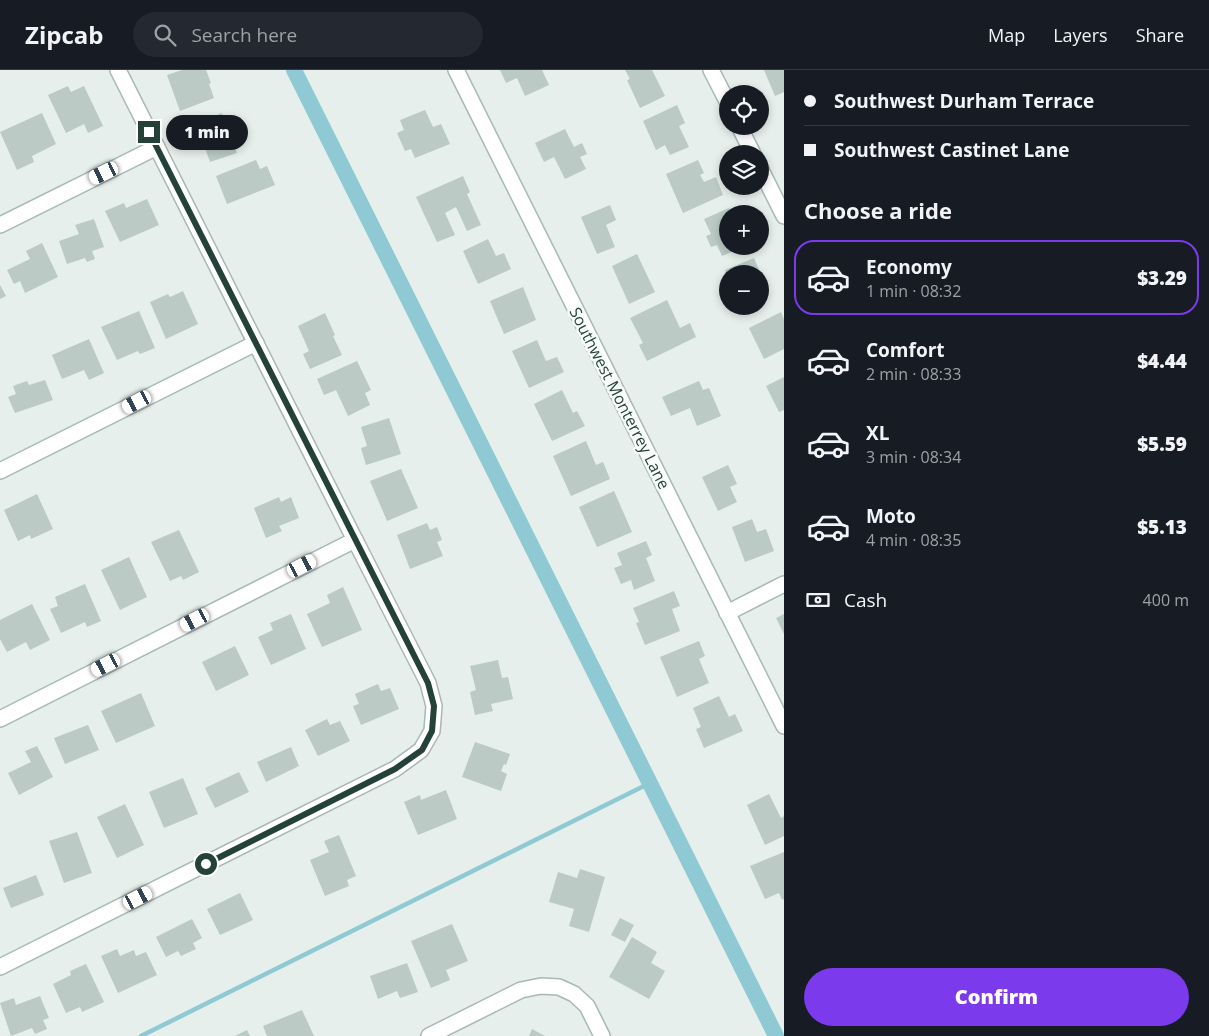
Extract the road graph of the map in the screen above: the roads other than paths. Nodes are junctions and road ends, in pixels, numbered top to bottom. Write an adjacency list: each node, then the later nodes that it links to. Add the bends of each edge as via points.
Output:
1 (118, 70): 5 (street)
2 (456, 70): 13 (street, Southwest Monterrey Lane)
3 (711, 70): 4 (street)
4 (719, 86)
5 (157, 147): 8 (street); 9 (street)
6 (769, 186): 7 (street)
7 (784, 216)
8 (0, 225)
9 (256, 343): 10 (street); 11 (street)
10 (0, 470)
11 (355, 540): 14 (street); 16 (street, via 428,683 434,706 432,731 422,750 395,769)
12 (784, 584): 13 (street)
13 (727, 613): 15 (street, Southwest Monterrey Lane)
14 (0, 719)
15 (784, 726)
16 (0, 966)
17 (429, 1036): 18 (street, via 521,990 541,986 559,987 574,994 587,1006)
18 (602, 1036)

